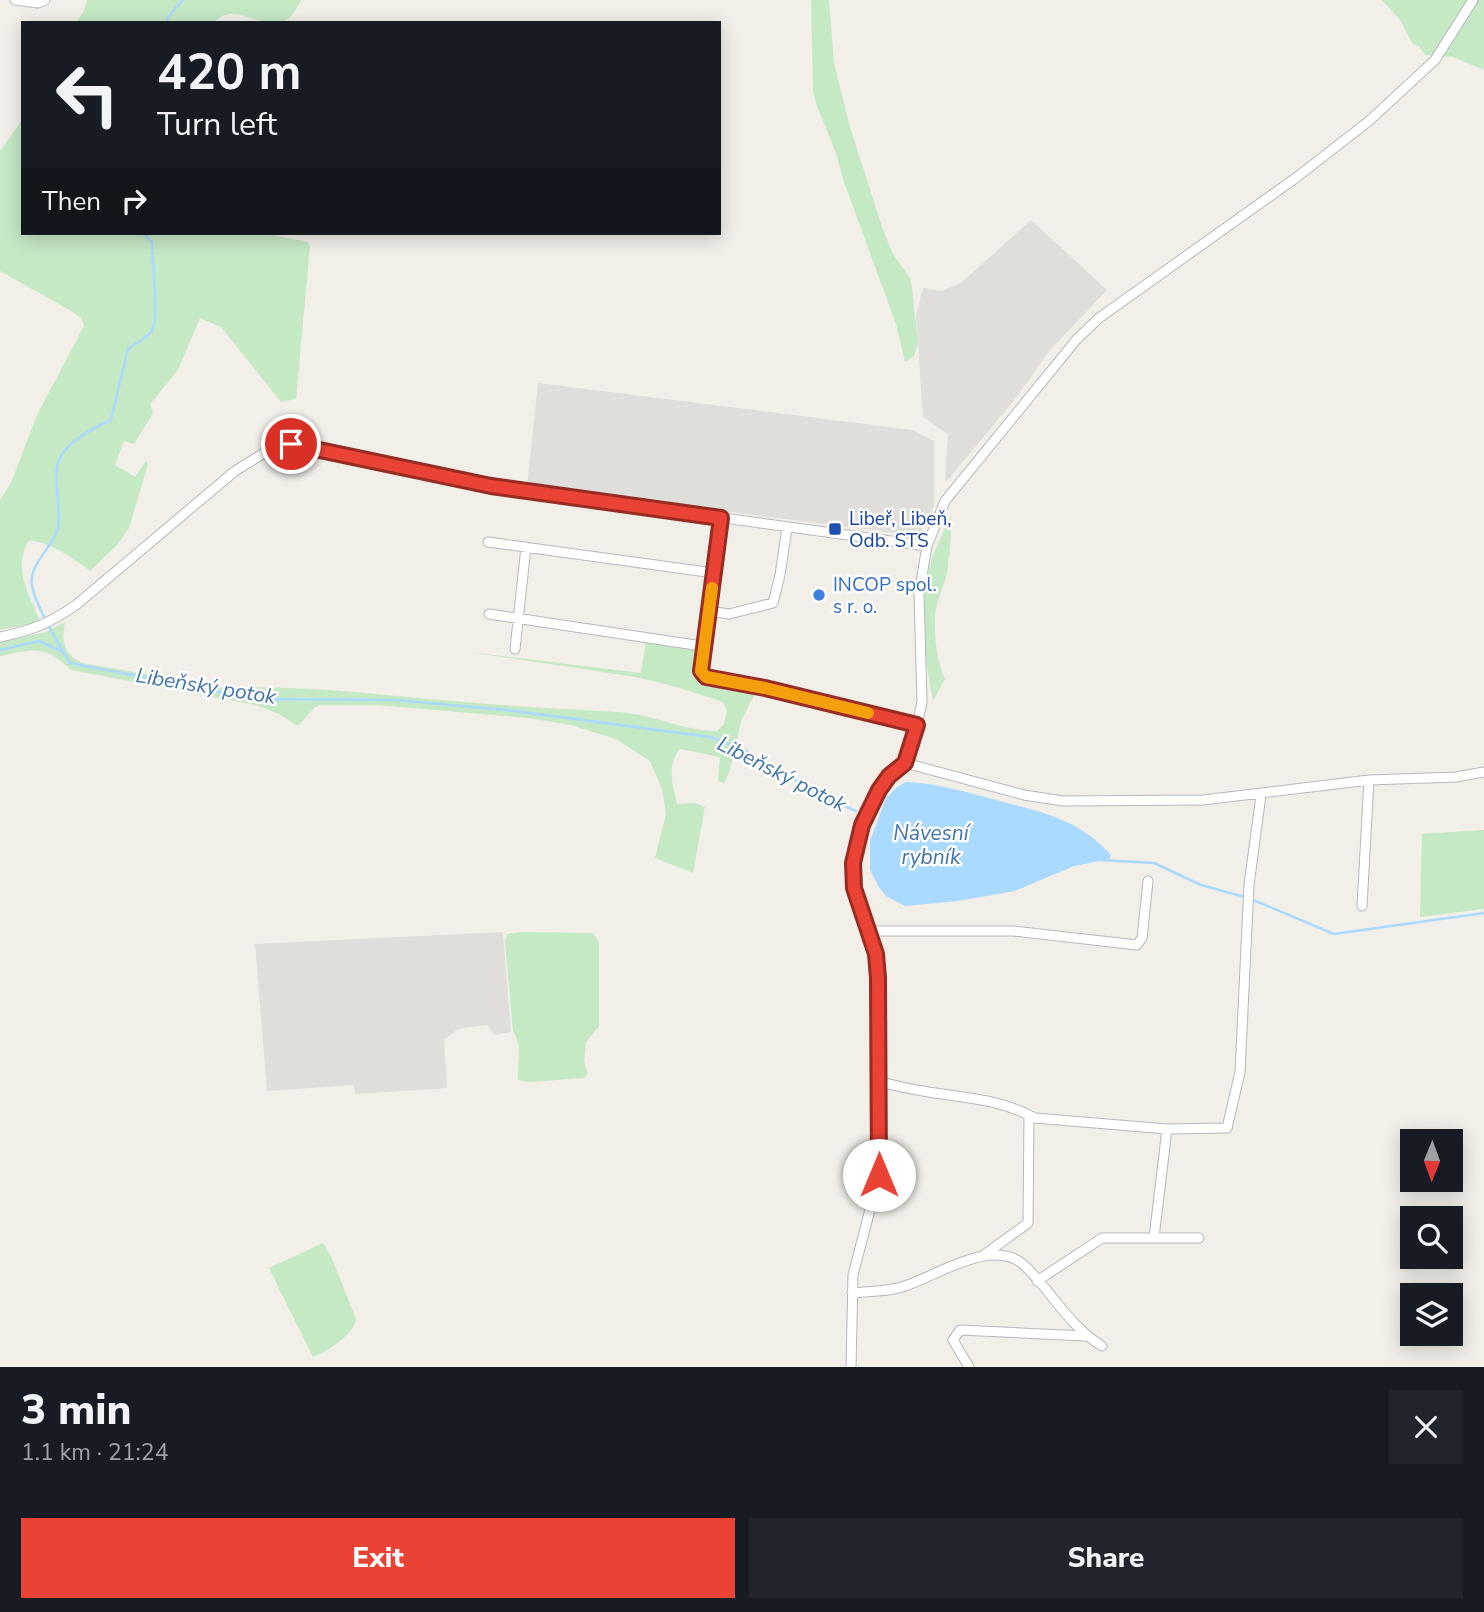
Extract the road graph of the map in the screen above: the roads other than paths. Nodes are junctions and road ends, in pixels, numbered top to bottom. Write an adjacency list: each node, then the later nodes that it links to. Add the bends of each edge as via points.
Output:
1 (15, 0): 2 (street)
2 (45, 0)
3 (1474, 0): 7 (street, via 1435,60 1370,121 1099,318 1077,339 945,501)
4 (721, 518): 5 (street); 9 (street); 13 (street, via 491,486 291,444 254,457 76,605 47,624)
5 (787, 528): 7 (street); 10 (street, via 773,603 729,614)
6 (488, 542): 8 (street)
7 (927, 546): 16 (street, via 919,594 922,702)
8 (526, 547): 9 (street); 12 (street)
9 (714, 573): 10 (street)
10 (708, 611): 14 (street)
11 (489, 614): 12 (street)
12 (519, 618): 14 (street); 15 (street)
13 (0, 637)
14 (702, 646): 16 (street, via 701,671 706,677)
15 (515, 649)
16 (917, 725): 17 (street)
17 (905, 763): 20 (street, via 1063,801); 23 (street, via 879,790 862,825 853,863 854,888)
18 (1484, 772): 19 (street)
19 (1369, 780): 20 (street); 22 (street)
20 (1261, 795): 26 (street, via 1250,872 1240,1072 1227,1128)
21 (1149, 881): 23 (street, via 1142,938 1137,944 1013,931)
22 (1362, 906)
23 (869, 931): 24 (street, via 878,978)
24 (879, 1082): 25 (street, via 989,1099); 31 (street, via 879,1175 856,1259)
25 (1029, 1115): 26 (street); 29 (street, via 1028,1223)
26 (1167, 1129): 27 (street)
27 (1154, 1238): 28 (street); 30 (street, via 1102,1238)
28 (1199, 1238)
29 (983, 1256): 30 (street, via 1009,1256); 31 (street, via 903,1287)
30 (1037, 1281): 32 (street)
31 (852, 1293): 34 (street)
32 (1085, 1336): 33 (street); 35 (street, via 960,1330 953,1340)
33 (1102, 1346)
34 (851, 1367)
35 (969, 1367)

